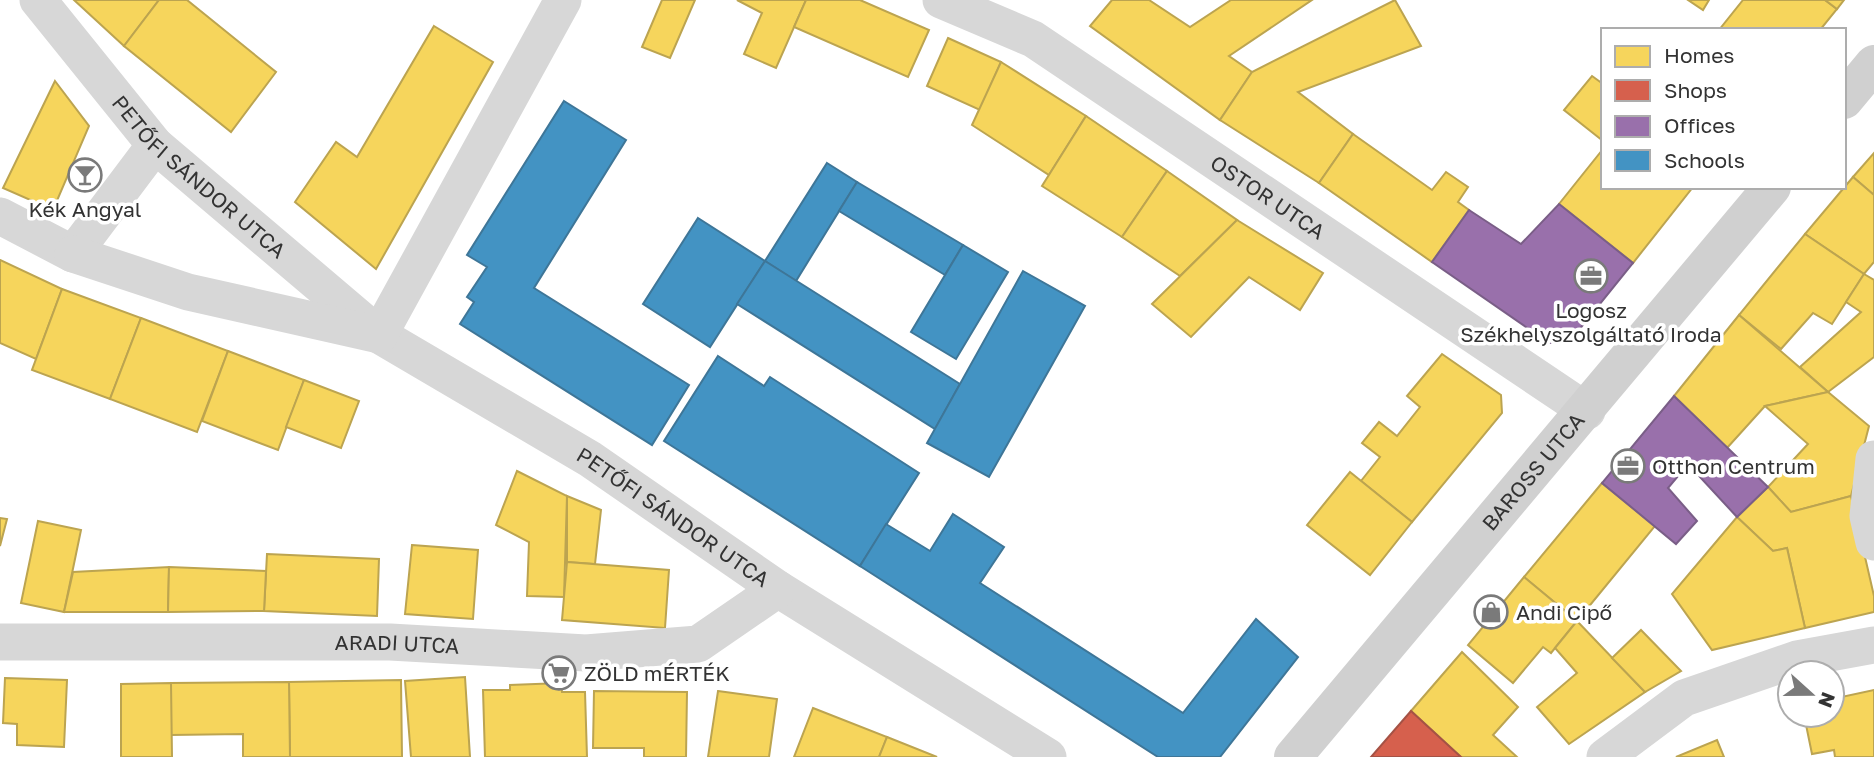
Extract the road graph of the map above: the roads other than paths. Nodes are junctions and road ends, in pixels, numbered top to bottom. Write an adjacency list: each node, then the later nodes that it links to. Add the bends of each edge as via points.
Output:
1 (38, 0): 6 (street, PETŐFI SÁNDOR UTCA)
2 (563, 0): 10 (street)
3 (942, 0): 11 (street, OSTOR UTCA, via 1033,39)
4 (1874, 64): 5 (street)
5 (1846, 98)
6 (155, 145): 9 (street); 10 (street, PETŐFI SÁNDOR UTCA)
7 (1770, 189): 11 (street, BAROSS UTCA)
8 (0, 216): 9 (street, PETŐFI SÁNDOR UTCA)
9 (73, 254): 10 (street, PETŐFI SÁNDOR UTCA, via 188,292)
10 (379, 335): 14 (street, PETŐFI SÁNDOR UTCA, via 590,459)
11 (1587, 411): 20 (street, BAROSS UTCA)
12 (1874, 459): 13 (street, via 1868,516)
13 (1874, 542)
14 (778, 589): 15 (street, ARADI UTCA, via 698,645 586,653 390,642); 17 (street, PETŐFI SÁNDOR UTCA)
15 (0, 642)
16 (1874, 645): 21 (street, via 1797,659 1684,698)
17 (964, 704): 18 (street, PETŐFI SÁNDOR UTCA); 19 (street, PETŐFI SÁNDOR UTCA)
18 (995, 757)
19 (1048, 757)
20 (1293, 757)
21 (1605, 757)

